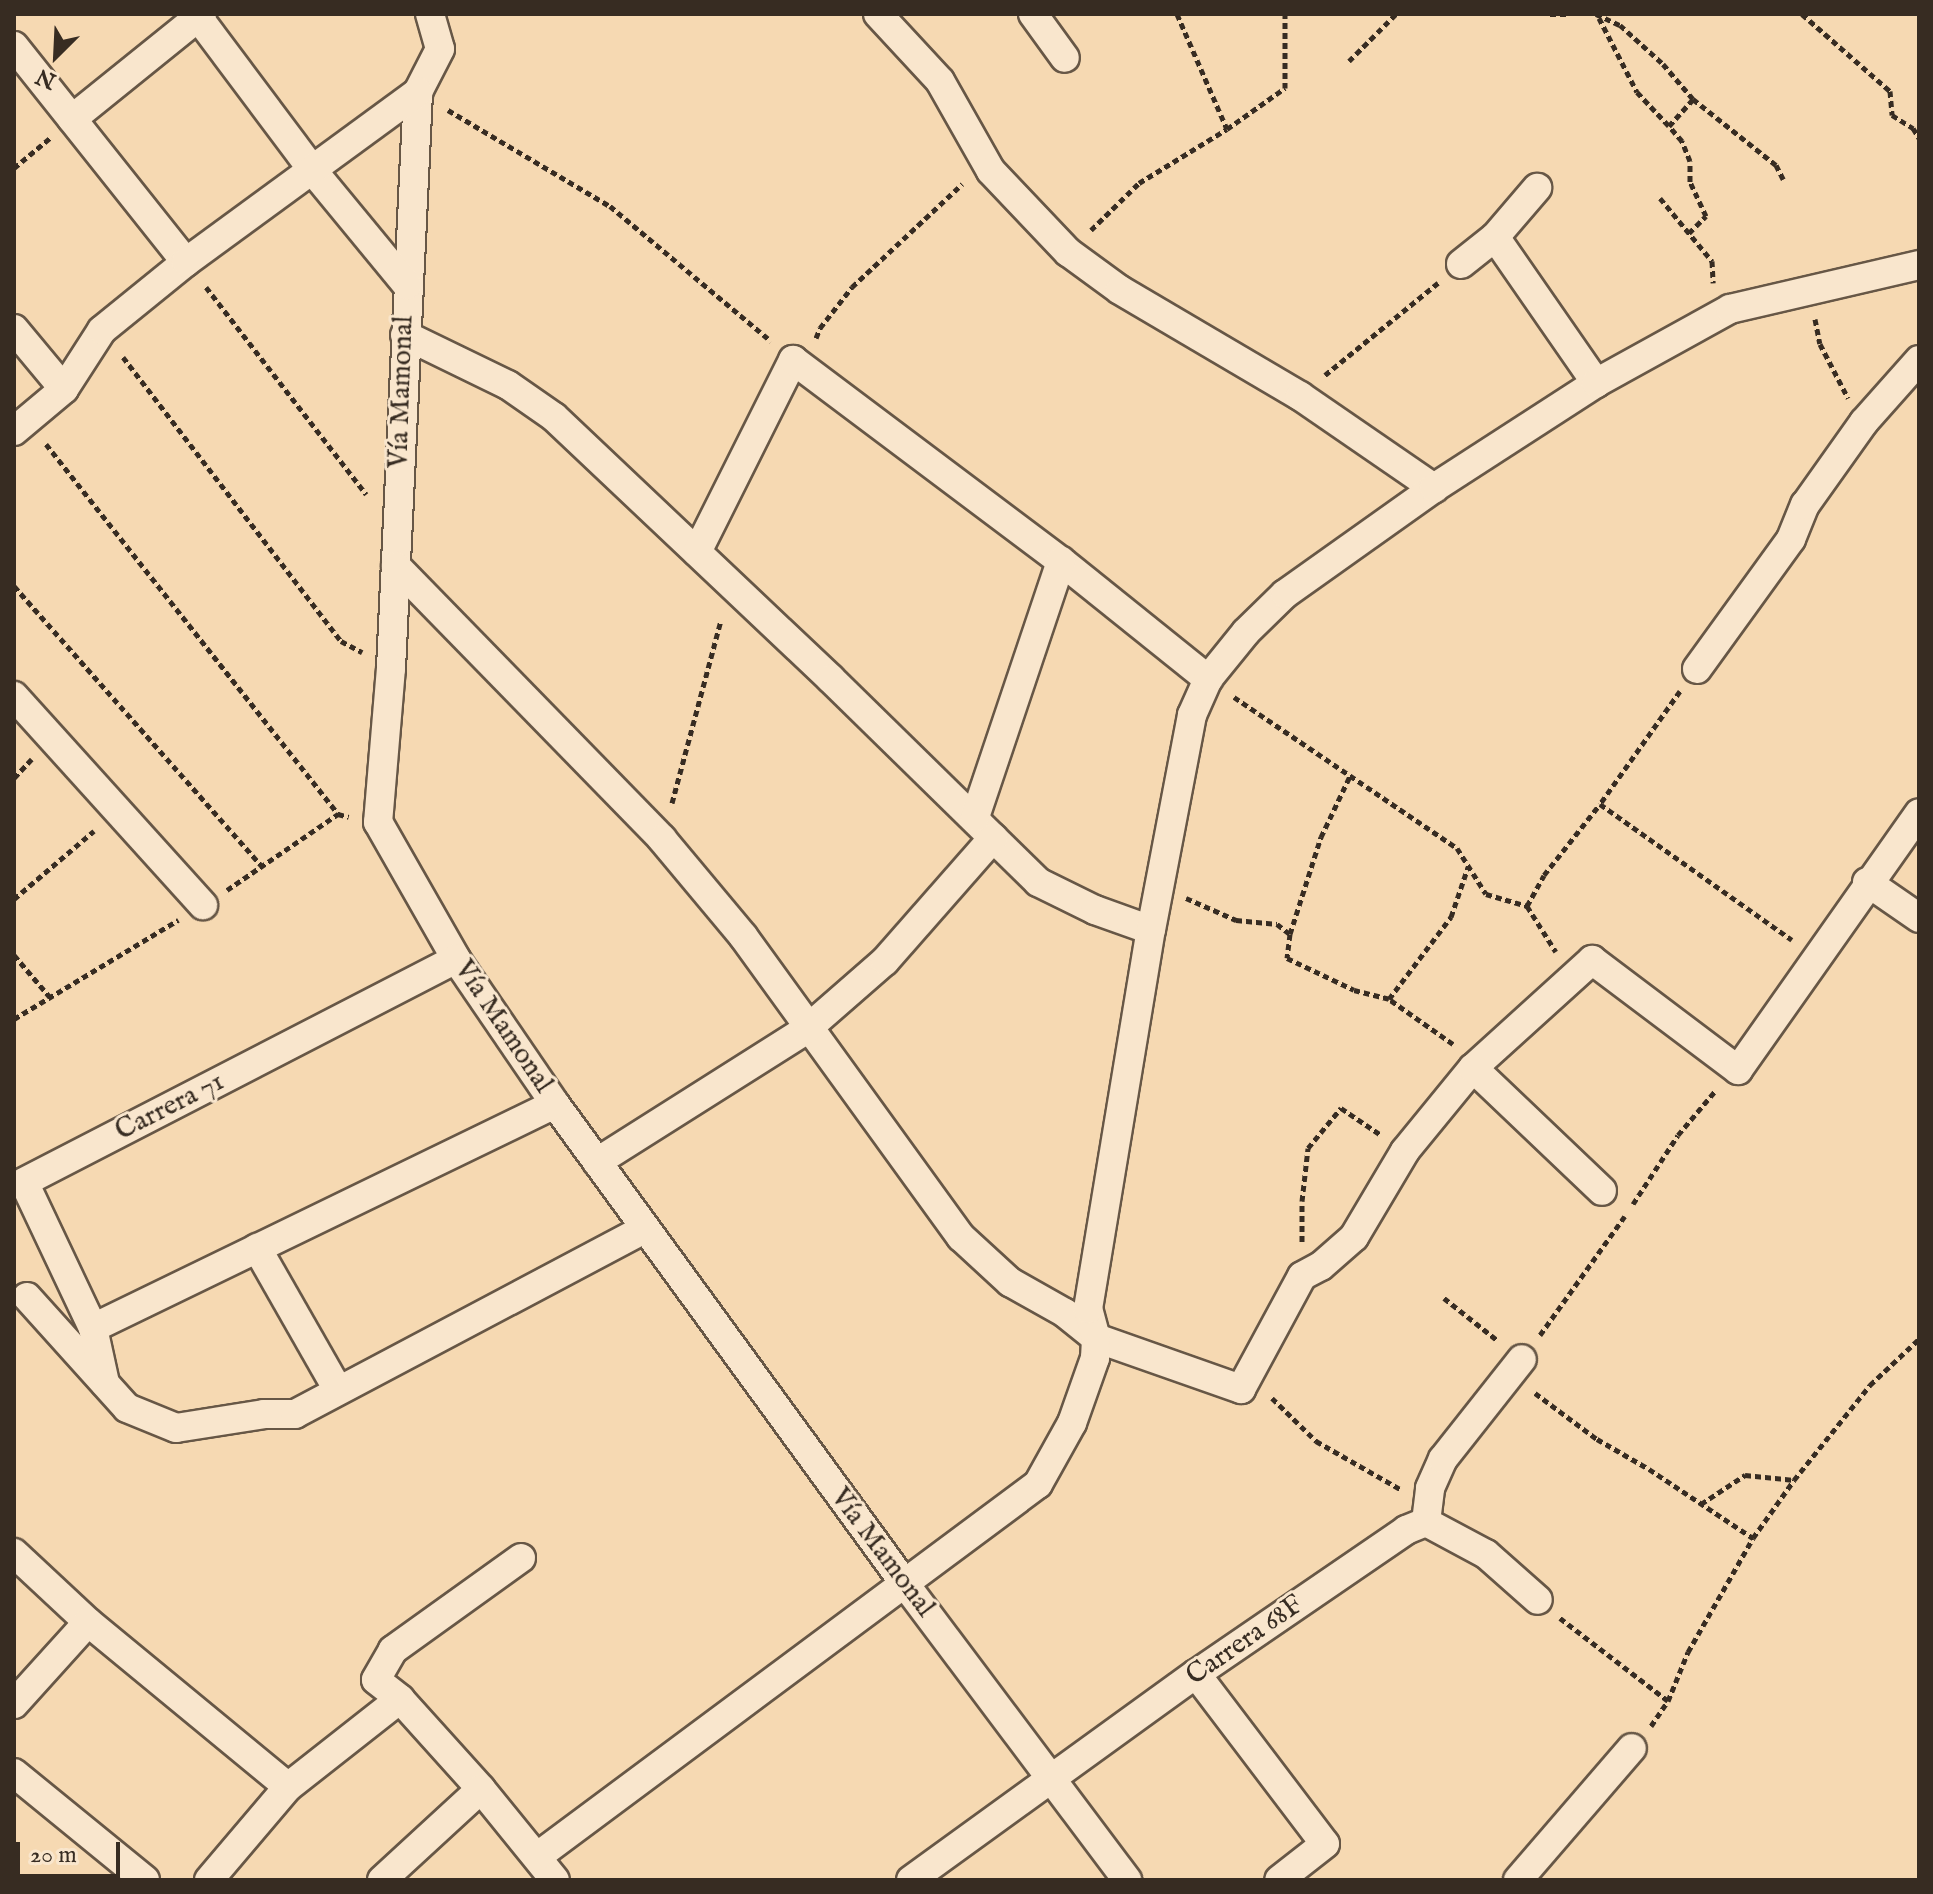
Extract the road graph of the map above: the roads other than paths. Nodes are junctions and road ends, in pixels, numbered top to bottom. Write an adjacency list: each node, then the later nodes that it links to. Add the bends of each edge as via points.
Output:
1 (430, 14): 7 (street, Vía Mamonal, via 440,49)
2 (878, 14): 22 (street, via 940,81 986,162 1068,252 1120,290 1300,396)
3 (1033, 14): 6 (street)
4 (200, 15): 8 (street); 9 (street)
5 (14, 46): 8 (street)
6 (1065, 58)
7 (418, 92): 9 (street); 15 (street, Vía Mamonal)
8 (72, 119): 12 (street)
9 (313, 171): 12 (street); 15 (street)
10 (1537, 188): 11 (street)
11 (1495, 237): 13 (street); 19 (street)
12 (186, 262): 20 (street, via 102,330)
13 (1461, 264)
14 (1919, 265): 19 (street, via 1730,309)
15 (407, 285): 17 (street, Vía Mamonal)
16 (14, 329): 20 (street)
17 (405, 335): 23 (street, via 508,385 554,417); 25 (street, Vía Mamonal)
18 (1919, 360): 26 (street, via 1864,422 1805,505 1791,539)
19 (1596, 383): 22 (street)
20 (64, 389): 21 (street)
21 (20, 426)
22 (1434, 488): 27 (street, via 1285,594)
23 (697, 552): 24 (street, via 799,364); 30 (street)
24 (1061, 561): 27 (street); 30 (street)
25 (396, 566): 35 (street, Vía Mamonal, via 378,822); 36 (street, via 662,839 743,936)
26 (1697, 669)
27 (1208, 679): 34 (street, via 1192,715)
28 (14, 696): 32 (street)
29 (1919, 813): 31 (street)
30 (984, 828): 34 (street, via 1038,882); 36 (street, via 885,961)
31 (1867, 882): 33 (street); 37 (street, via 1738,1070 1592,960)
32 (203, 905)
33 (1919, 918)
34 (1151, 930): 46 (street, via 1088,1309)
35 (456, 959): 38 (street, Vía Mamonal); 43 (street, Carrera 71, via 24,1182)
36 (807, 1029): 39 (street); 46 (street, via 961,1237 1010,1282 1065,1313)
37 (1476, 1065): 40 (street); 46 (street, via 1405,1151 1354,1237 1302,1276 1241,1389)
38 (555, 1104): 39 (street, Vía Mamonal); 42 (street)
39 (597, 1162): 41 (street, Vía Mamonal)
40 (1602, 1191)
41 (644, 1229): 49 (street); 53 (street, Vía Mamonal)
42 (257, 1248): 45 (street); 49 (street)
43 (64, 1266): 44 (street); 45 (street)
44 (20, 1303): 48 (street)
45 (93, 1328): 48 (street)
46 (1096, 1338): 53 (street, via 1095,1358 1072,1423 1038,1484)
47 (1517, 1368): 50 (street, via 1443,1459 1430,1488)
48 (106, 1384): 49 (street, via 127,1408 176,1428 295,1414)
49 (338, 1390)
50 (1427, 1513): 54 (street, via 1486,1554); 56 (street, Carrera 68F)
51 (14, 1553): 55 (street)
52 (521, 1558): 57 (street, via 393,1650 376,1680)
53 (905, 1584): 61 (street, Vía Mamonal); 64 (street)
54 (1538, 1600)
55 (88, 1622): 58 (street); 62 (street)
56 (1196, 1674): 61 (street, Carrera 68F); 71 (street, via 1325,1844)
57 (400, 1699): 62 (street); 63 (street)
58 (14, 1704)
59 (1632, 1748): 72 (street)
60 (14, 1773): 65 (street)
61 (1053, 1778): 69 (street, Carrera 68F); 70 (street, Vía Mamonal)
62 (288, 1787): 66 (street)
63 (481, 1789): 64 (street); 67 (street)
64 (538, 1856): 68 (street)
65 (145, 1880)
66 (209, 1880)
67 (382, 1880)
68 (555, 1880)
69 (911, 1880)
70 (1127, 1880)
71 (1279, 1880)
72 (1518, 1880)

